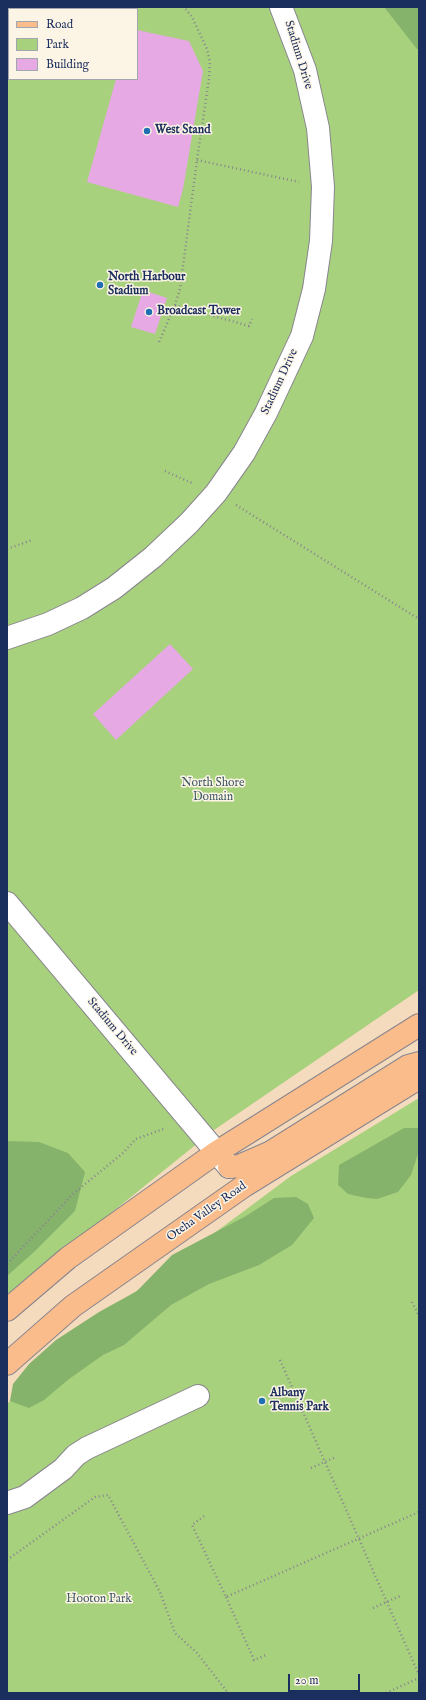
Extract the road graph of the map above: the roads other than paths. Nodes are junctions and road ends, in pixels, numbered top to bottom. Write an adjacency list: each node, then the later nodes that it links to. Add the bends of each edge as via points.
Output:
1 (282, 7): 2 (lane, Stadium Drive, via 305,70 318,128 323,187 321,241 315,282 302,336 244,453 216,493 189,523 154,557 114,588 82,608 48,624)
2 (7, 638)
3 (7, 903): 7 (lane, Stadium Drive)
4 (419, 1025): 7 (main road)
5 (419, 1063): 7 (main road, via 408,1066 271,1152 239,1166)
6 (419, 1078): 8 (main road, Oteha Valley Road)
7 (223, 1159): 8 (lane, Stadium Drive); 9 (main road, via 68,1258)
8 (244, 1186): 10 (main road, Oteha Valley Road, via 73,1306)
9 (7, 1310)
10 (7, 1364)
11 (198, 1396): 12 (lane, via 87,1448 25,1497)
12 (7, 1503)

